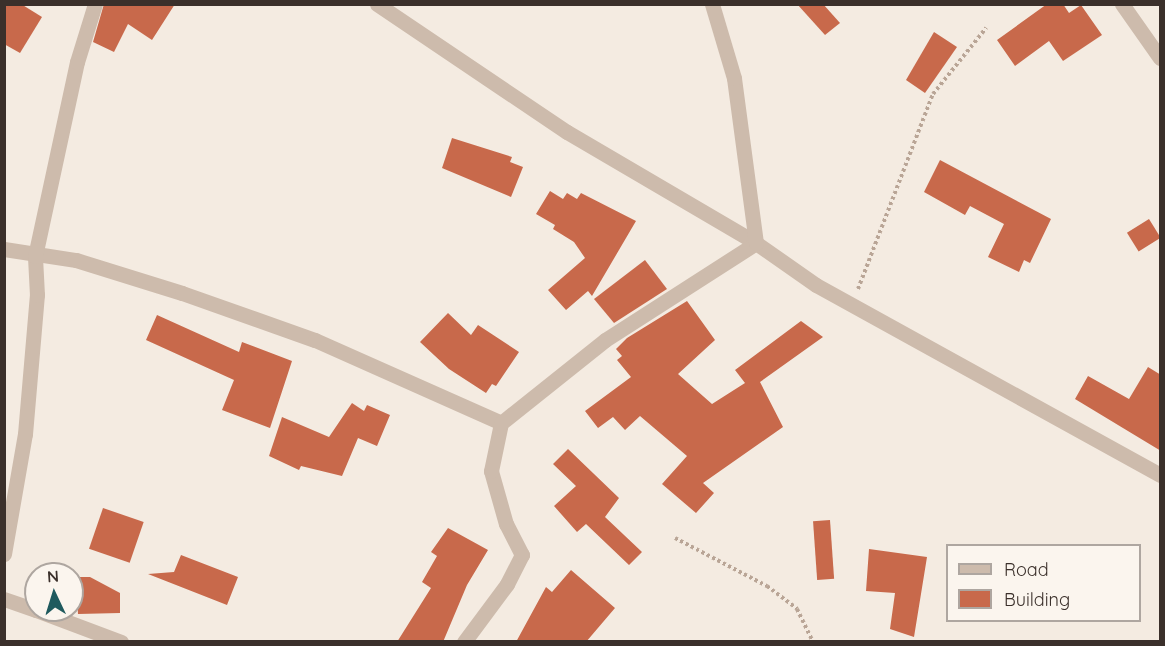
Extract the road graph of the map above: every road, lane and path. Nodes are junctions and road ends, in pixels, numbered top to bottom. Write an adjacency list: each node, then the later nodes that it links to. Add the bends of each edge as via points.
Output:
1 (95, 4): 9 (street, via 77,62)
2 (377, 4): 7 (street, via 567,132)
3 (712, 4): 7 (street, via 734,78)
4 (1122, 4): 6 (street)
5 (986, 28): 10 (path, via 933,94)
6 (1161, 58)
7 (756, 243): 10 (street, via 816,285); 11 (street, via 605,340)
8 (4, 249): 9 (street)
9 (34, 256): 11 (street, via 76,260 282,328); 14 (street, via 37,296 25,434)
10 (852, 304): 12 (street)
11 (501, 423): 19 (street, via 491,471 506,524 522,555 507,584)
12 (1161, 475)
13 (675, 538): 20 (path, via 767,586 797,609)
14 (4, 554)
15 (4, 599): 16 (street)
16 (24, 606)
17 (68, 622): 18 (street)
18 (121, 642)
19 (464, 642)
20 (813, 642)

